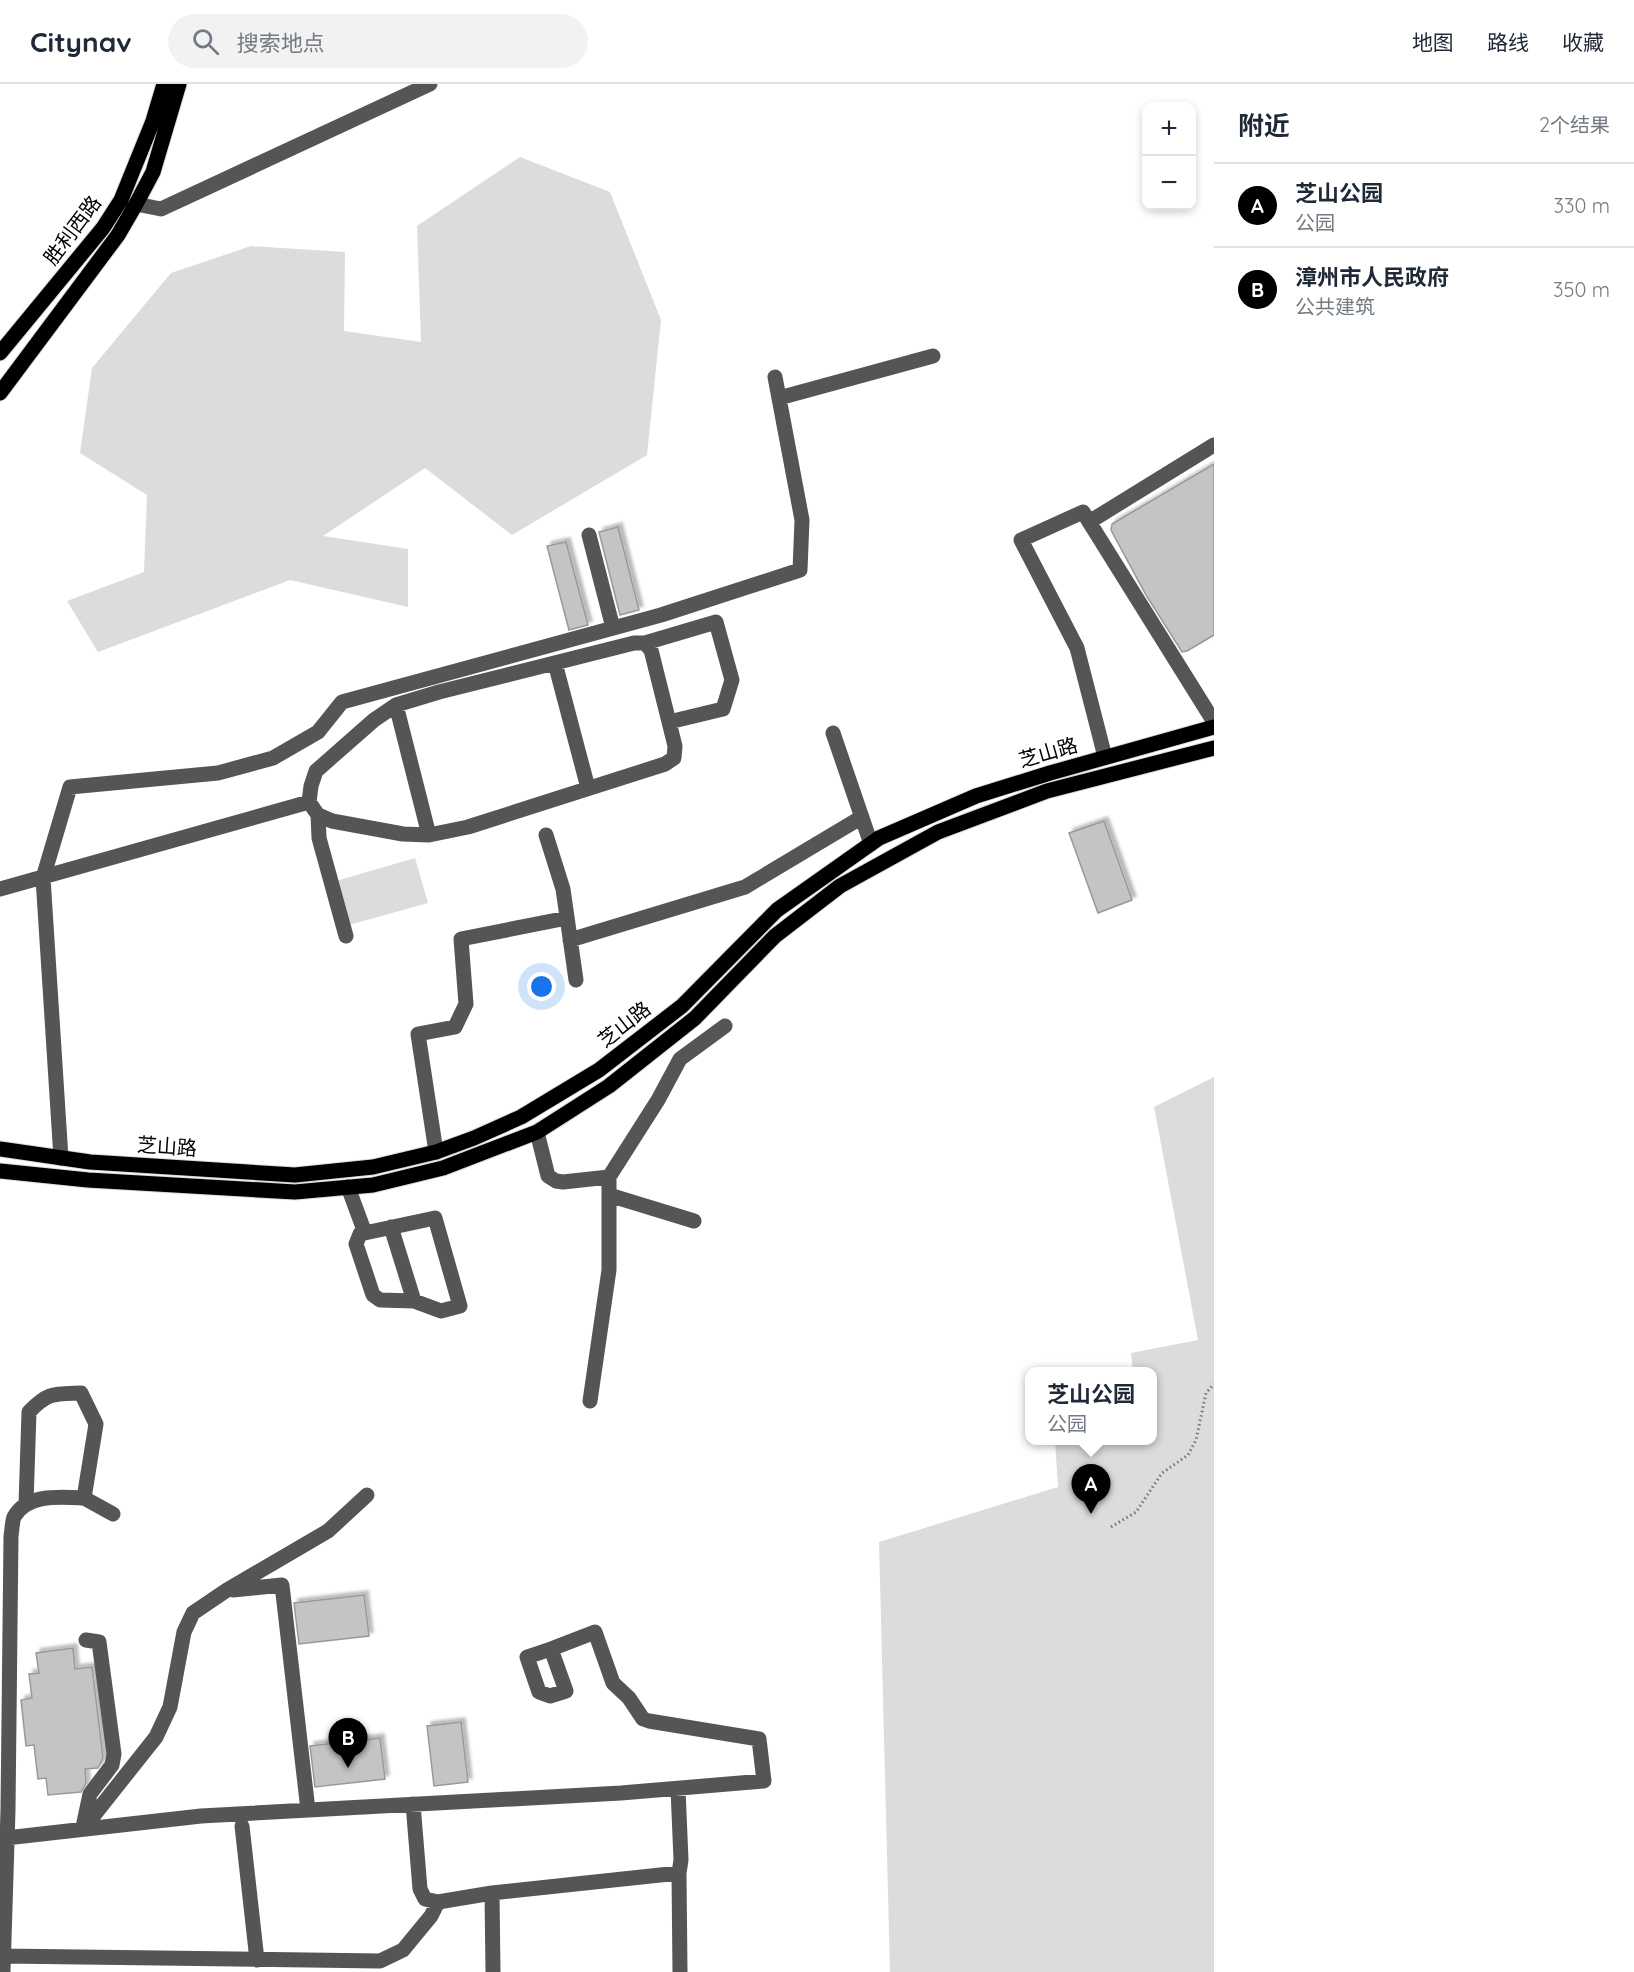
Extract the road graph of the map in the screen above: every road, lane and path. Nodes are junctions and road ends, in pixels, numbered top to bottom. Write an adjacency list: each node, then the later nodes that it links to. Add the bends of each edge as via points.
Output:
1 (164, 84): 5 (main road, 胜利西路, via 121,200 103,228)
2 (179, 84): 4 (main road, via 153,172)
3 (430, 84): 4 (street, via 161,209)
4 (135, 204): 8 (main road, via 117,235)
5 (0, 353)
6 (933, 356): 9 (street)
7 (776, 377): 9 (street)
8 (0, 393)
9 (779, 398): 13 (street, via 802,519 800,570)
10 (1214, 445): 11 (street)
11 (1089, 522): 18 (street); 22 (street, via 1083,512 1021,540 1077,648)
12 (589, 535): 13 (street)
13 (613, 628): 29 (street, via 342,702 318,732 273,758 218,772 70,787)
14 (645, 643): 15 (street); 17 (street, via 651,650); 17 (street, via 716,622 732,680 723,709)
15 (555, 663): 16 (street); 23 (street)
16 (396, 705): 24 (street, via 316,771 311,786); 26 (street)
17 (669, 722): 23 (street, via 674,758)
18 (1214, 722)
19 (1214, 727): 22 (main road, 芝山路)
20 (833, 733): 25 (street)
21 (1214, 748): 36 (main road, via 1047,791 938,832 840,886 775,936 695,1018 609,1086)
22 (1105, 757): 28 (main road, 芝山路, via 976,796)
23 (588, 788): 26 (street, via 468,827)
24 (314, 808): 26 (street, via 332,821); 29 (street); 32 (street)
25 (862, 817): 28 (street); 33 (street, via 745,887)
26 (429, 835)
27 (546, 835): 31 (street, via 563,889)
28 (871, 844): 38 (main road, 芝山路, via 777,909 682,1006 599,1070 521,1117)
29 (43, 878): 30 (street); 39 (street)
30 (0, 889)
31 (567, 918): 33 (street); 38 (street, via 461,939 466,1004 455,1027 418,1034)
32 (346, 936)
33 (570, 940): 34 (street)
34 (576, 980)
35 (725, 1026): 41 (street, via 680,1059)
36 (537, 1132): 41 (street, via 549,1176 556,1181); 42 (main road, via 443,1168)
37 (0, 1149): 39 (main road, 芝山路)
38 (436, 1152): 39 (main road, 芝山路, via 373,1167 296,1175)
39 (62, 1158)
40 (0, 1170): 42 (main road, via 88,1180 295,1192)
41 (609, 1177): 43 (street)
42 (348, 1187): 46 (street)
43 (609, 1195): 44 (street); 49 (street, via 609,1270)
44 (694, 1221)
45 (391, 1227): 46 (street); 47 (street); 47 (street, via 435,1218 460,1306 441,1311)
46 (365, 1233): 47 (street, via 360,1234 356,1244 373,1295 380,1300)
47 (414, 1301)
48 (1214, 1384): 54 (path, via 1206,1393 1196,1440 1188,1455 1162,1473 1136,1512)
49 (590, 1401)
50 (367, 1495): 55 (street, via 328,1531)
51 (84, 1498): 52 (street, via 46,1497); 52 (street, via 96,1424 81,1393 57,1394 42,1398 28,1412); 53 (street)
52 (26, 1504): 63 (street, via 14,1518 11,1536)
53 (113, 1514)
54 (1111, 1527)
55 (227, 1590): 60 (street, via 282,1585); 62 (street, via 193,1613 183,1632 170,1707 156,1737)
56 (86, 1640): 62 (street, via 99,1642 114,1754 112,1766 90,1794)
57 (551, 1649): 58 (street, via 595,1632 613,1683 643,1719 759,1739 764,1781)
58 (678, 1789): 59 (street); 64 (street)
59 (413, 1804): 60 (street); 66 (street, via 420,1889 425,1899)
60 (308, 1810): 62 (street)
61 (242, 1826): 69 (street)
62 (82, 1829): 63 (street)
63 (6, 1838): 67 (street)
64 (679, 1873): 65 (street); 72 (street)
65 (492, 1893): 66 (street); 71 (street)
66 (438, 1902): 69 (street, via 403,1950 380,1961)
67 (2, 1917): 68 (street)
68 (3, 1956): 69 (street); 70 (street)
69 (257, 1960)
70 (3, 1972)
71 (493, 1972)
72 (680, 1972)

